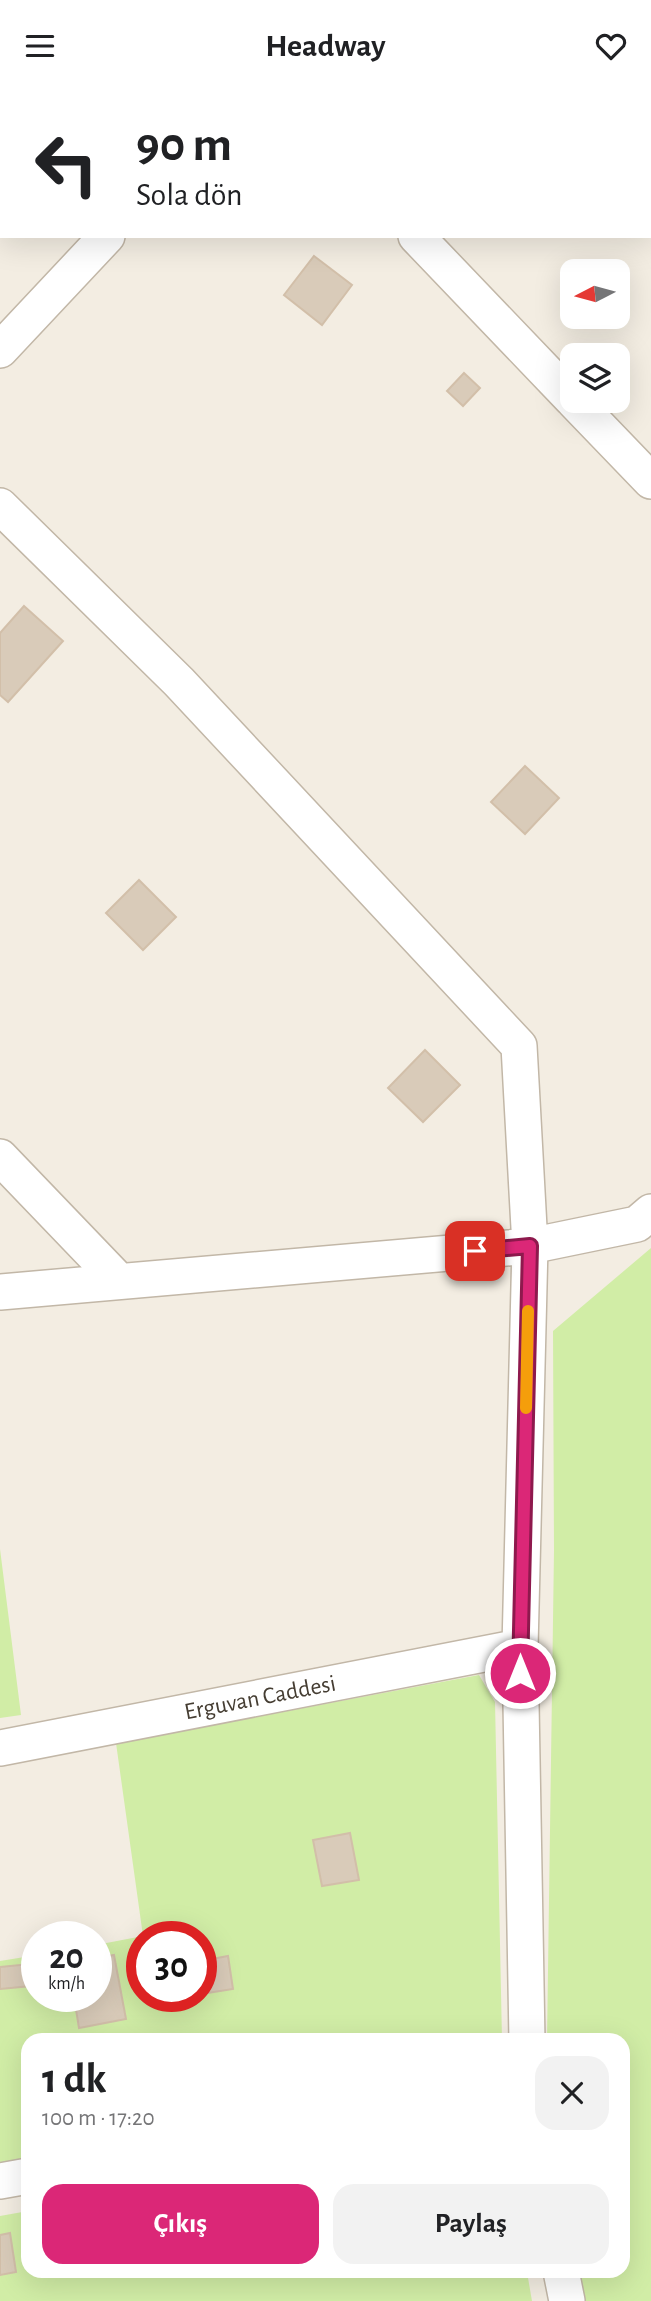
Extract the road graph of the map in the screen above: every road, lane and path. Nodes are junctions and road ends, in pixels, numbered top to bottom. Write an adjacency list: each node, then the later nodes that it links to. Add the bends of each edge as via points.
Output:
1 (105, 238): 3 (street)
2 (418, 238): 4 (street)
3 (0, 350)
4 (560, 386)
5 (586, 413): 6 (street)
6 (651, 481)
7 (0, 506): 10 (street, via 179,682 519,1046)
8 (0, 1157): 11 (street)
9 (651, 1212): 10 (street, via 637,1224)
10 (530, 1246): 11 (street); 13 (street)
11 (120, 1281): 12 (street)
12 (0, 1292)
13 (520, 1647): 14 (street, Erguvan Caddesi); 15 (street)
14 (0, 1748)
15 (527, 2033)
16 (21, 2177): 17 (street)
17 (0, 2181)
18 (562, 2278): 19 (street)
19 (567, 2301)

